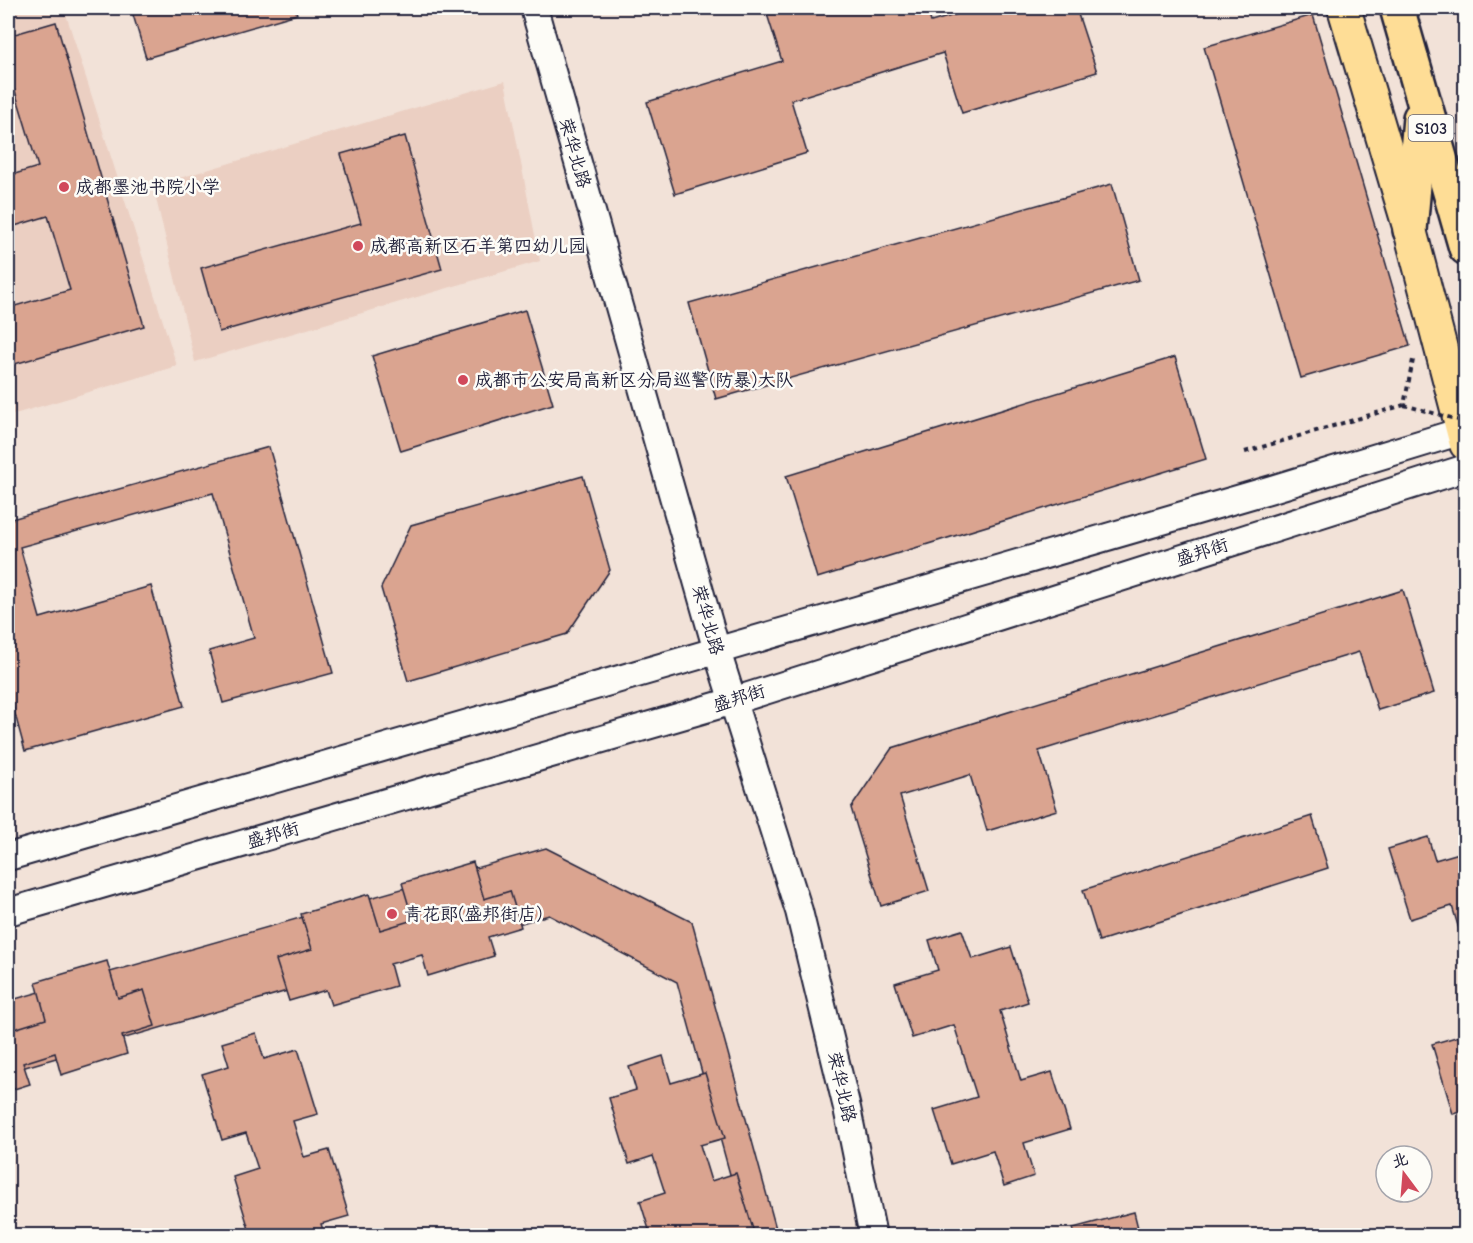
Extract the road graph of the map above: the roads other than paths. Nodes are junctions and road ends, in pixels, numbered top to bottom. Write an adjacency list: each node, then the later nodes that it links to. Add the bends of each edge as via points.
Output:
1 (534, 8): 9 (street, 荣华北路)
2 (1344, 8): 5 (main road)
3 (1397, 8): 4 (highway, S103)
4 (1422, 99): 5 (highway); 6 (highway, S103)
5 (1410, 230): 7 (main road)
6 (1466, 248)
7 (1464, 432): 9 (street)
8 (1466, 468): 10 (street, 盛邦街)
9 (717, 651): 10 (street, 荣华北路); 11 (street)
10 (733, 701): 12 (street, 盛邦街); 13 (street, 荣华北路, via 799,911 848,1108)
11 (8, 857)
12 (8, 912)
13 (873, 1236)

